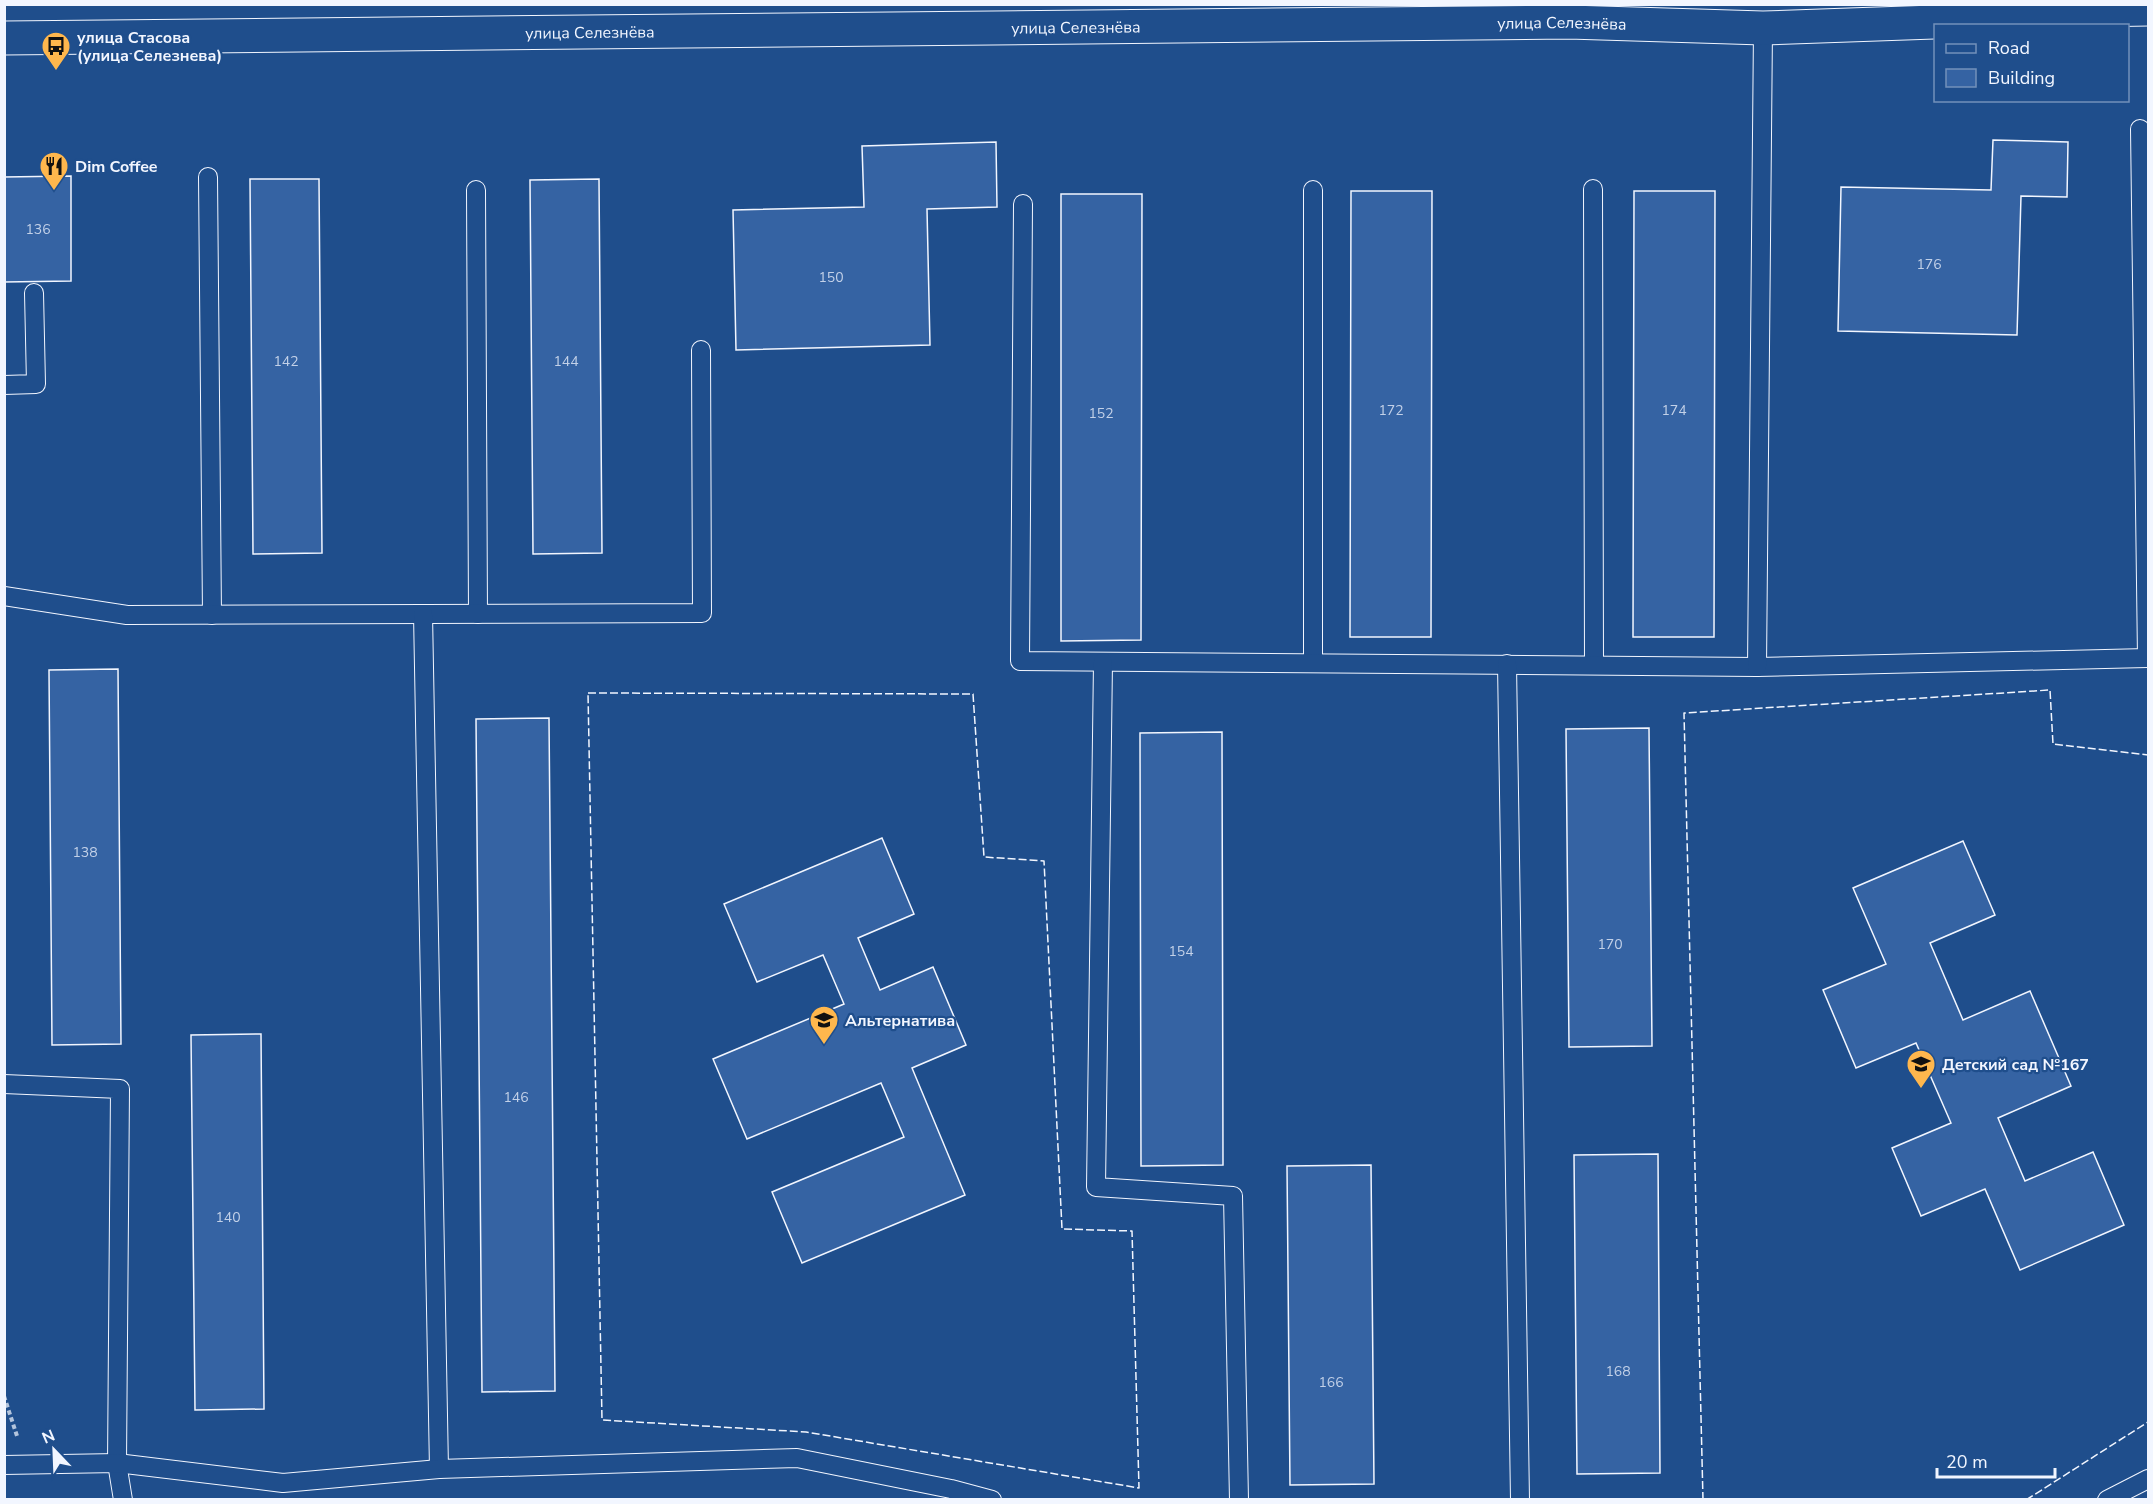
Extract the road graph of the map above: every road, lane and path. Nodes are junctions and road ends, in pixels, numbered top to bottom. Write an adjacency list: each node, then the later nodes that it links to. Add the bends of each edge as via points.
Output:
1 (2148, 9): 2 (main road, улица Селезнёва)
2 (1922, 13): 3 (main road, улица Селезнёва)
3 (1763, 28): 4 (main road, улица Селезнёва, via 1569,22); 24 (lane)
4 (4, 38)
5 (2140, 129): 14 (lane)
6 (207, 177): 18 (lane)
7 (1313, 189): 21 (lane)
8 (1593, 189): 23 (lane)
9 (476, 190): 17 (lane)
10 (1023, 204): 20 (lane, via 1020,661)
11 (34, 293): 13 (lane, via 36,384)
12 (701, 350): 17 (lane, via 702,614)
13 (4, 385)
14 (2147, 530): 19 (lane)
15 (4, 596): 18 (lane, via 127,615)
16 (423, 614): 17 (lane); 18 (lane); 28 (lane)
17 (478, 614)
18 (212, 615)
19 (2148, 658): 24 (lane)
20 (1103, 662): 21 (lane); 32 (lane, via 1096,1187 1233,1196)
21 (1313, 663): 22 (lane)
22 (1507, 664): 23 (lane); 33 (lane)
23 (1594, 665): 24 (lane)
24 (1757, 667)
25 (4, 1083): 26 (lane, via 120,1089)
26 (117, 1463): 27 (lane); 28 (lane, via 283,1484); 30 (lane)
27 (4, 1465)
28 (439, 1469): 31 (lane, via 797,1458)
29 (2148, 1479): 34 (lane)
30 (123, 1500)
31 (992, 1500)
32 (1239, 1500)
33 (1520, 1500)
34 (2107, 1500)

